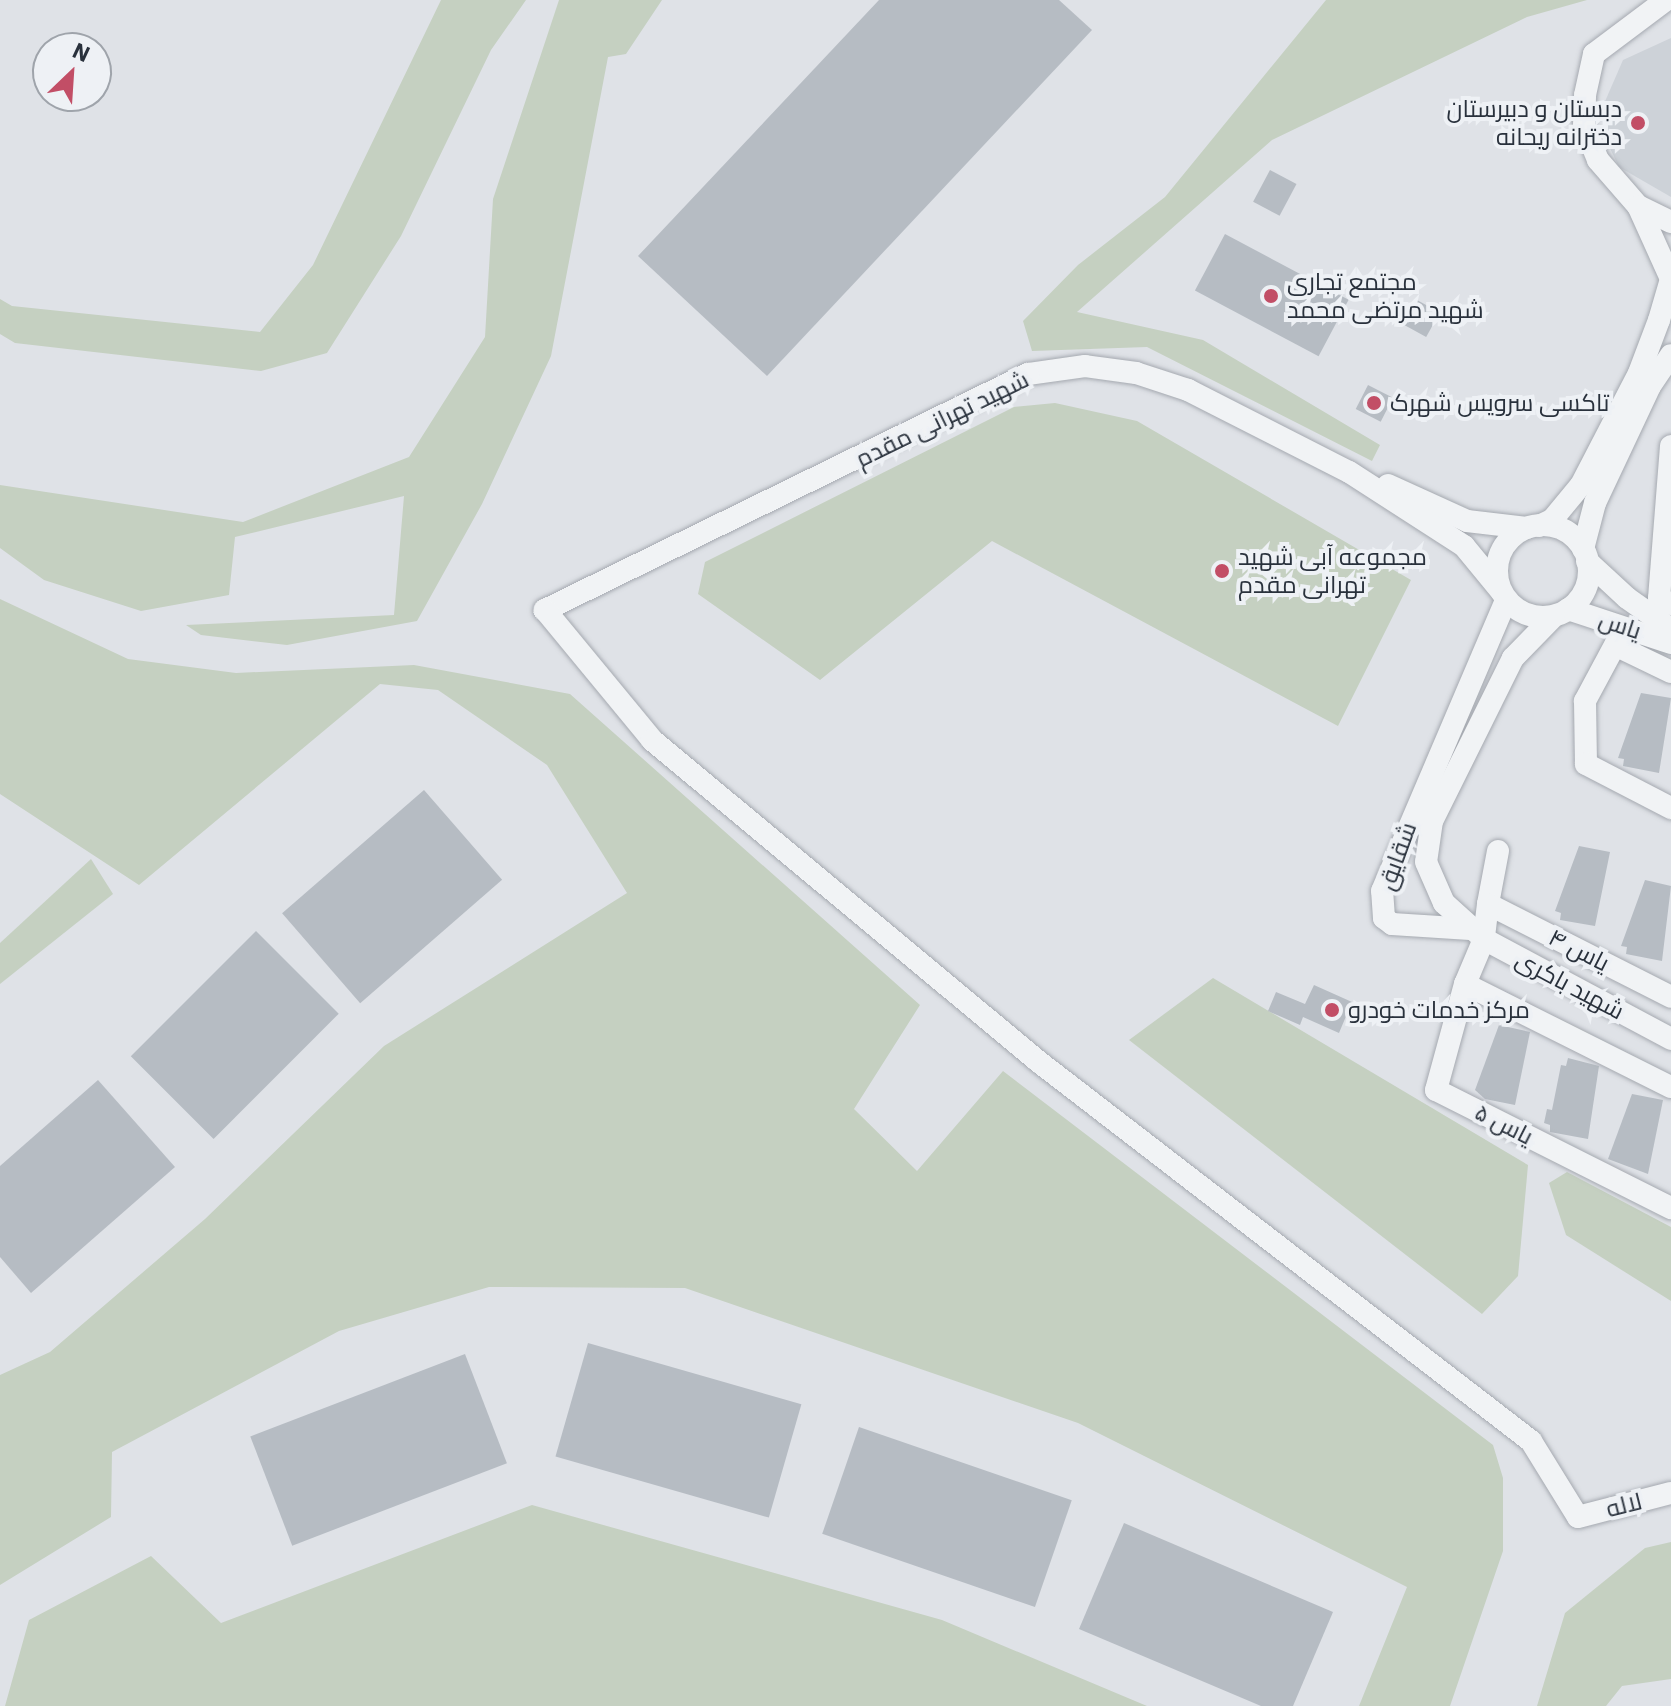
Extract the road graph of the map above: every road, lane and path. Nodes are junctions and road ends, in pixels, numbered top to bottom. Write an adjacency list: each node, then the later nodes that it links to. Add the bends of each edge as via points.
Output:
1 (1666, 0): 2 (street, via 1594,54 1585,95 1584,126 1598,160)
2 (1638, 206): 3 (street); 4 (street)
3 (1671, 222)
4 (1671, 279): 8 (street, via 1639,373 1581,485 1552,520)
5 (1671, 355): 9 (street, via 1650,386 1595,503)
6 (1671, 446): 12 (street)
7 (1349, 472): 8 (street, شهید تهرانی مقدم, via 1467,521); 10 (street, شهید تهرانی مقدم, via 1464,546); 26 (street, شهید تهرانی مقدم, via 1188,390 1136,373 1085,366 1028,374 545,610 652,740 1039,1062 1531,1441)
8 (1533, 527): 9 (street, via 1556,527); 10 (street, via 1500,554)
9 (1585, 555): 11 (street, via 1585,588); 12 (street)
10 (1504, 595): 11 (street, via 1528,614); 19 (street, شقایق, via 1382,891 1384,918 1392,924)
11 (1561, 612): 12 (street, یاس); 19 (street, شقایق, via 1513,658 1426,842 1426,862 1444,903)
12 (1648, 619): 13 (street); 14 (street, یاس); 15 (street); 16 (street, via 1615,645 1585,701 1586,764)
13 (1671, 629)
14 (1671, 643)
15 (1671, 672)
16 (1671, 808)
17 (1498, 851): 18 (street)
18 (1488, 904): 19 (street); 21 (street, یاس ۴)
19 (1477, 934): 20 (street, یاس ۵); 22 (street, شهید باکری)
20 (1465, 984): 23 (street); 24 (street, یاس ۵, via 1436,1090)
21 (1671, 997)
22 (1671, 1039)
23 (1671, 1087)
24 (1671, 1208)
25 (1671, 1493): 26 (street, لاله)
26 (1578, 1517)

